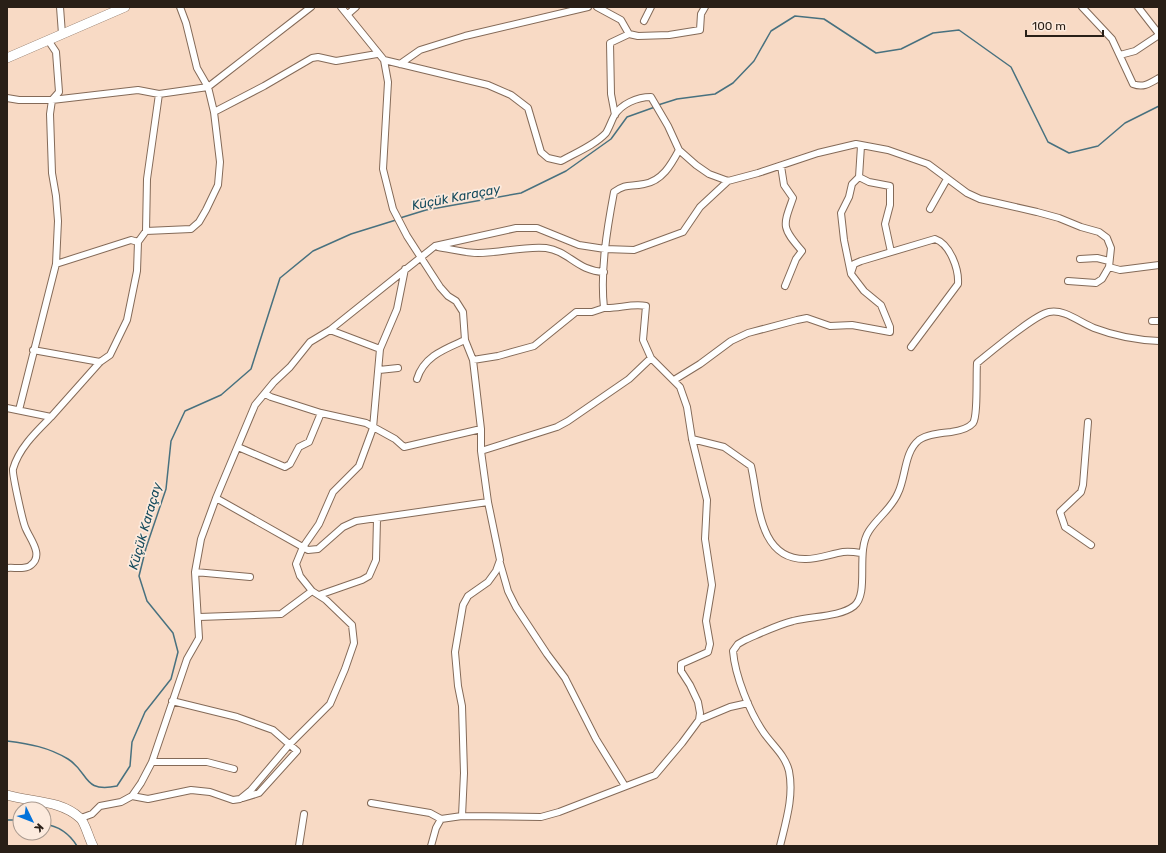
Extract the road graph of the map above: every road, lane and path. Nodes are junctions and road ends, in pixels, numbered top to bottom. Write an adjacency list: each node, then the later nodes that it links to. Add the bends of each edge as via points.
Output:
1 (60, 7): 16 (street)
2 (125, 7): 13 (street)
3 (180, 7): 26 (street, via 197,68)
4 (310, 7): 26 (street)
5 (341, 7): 14 (street)
6 (356, 7): 14 (street)
7 (588, 7): 24 (street, via 465,36 420,50)
8 (597, 7): 17 (street, via 622,20)
9 (651, 7): 15 (street)
10 (705, 7): 17 (street, via 701,14 700,30 669,35)
11 (1082, 7): 21 (street, via 1112,39)
12 (1138, 7): 18 (street)
13 (110, 10): 16 (street)
14 (348, 14): 20 (street)
15 (644, 20)
16 (62, 34): 19 (street)
17 (629, 34): 31 (street, via 610,43 611,94)
18 (1159, 34): 21 (street, via 1135,51)
19 (48, 40): 22 (street); 29 (street, via 56,52 59,92)
20 (378, 54): 23 (street); 30 (street, via 336,61 312,58)
21 (1120, 55): 25 (street, via 1133,84 1146,86)
22 (7, 58)
23 (384, 60): 24 (street); 44 (street, via 388,96 383,169 393,209 407,236)
24 (400, 64): 31 (street, via 488,85 511,95 528,108 541,152 548,158 561,161 591,144 606,133)
25 (1159, 78)
26 (208, 87): 27 (street); 30 (street)
27 (159, 94): 29 (street, via 138,90); 39 (street, via 147,179)
28 (7, 98): 29 (street)
29 (52, 100): 46 (street, via 52,173 58,221)
30 (214, 112): 39 (street, via 219,150 218,185 206,210 191,229)
31 (615, 114): 33 (street, via 636,98 651,97)
32 (861, 146): 34 (street, via 856,144 833,149); 35 (street); 36 (street, via 888,150 928,164)
33 (679, 150): 37 (street, via 702,169); 42 (street, via 669,168 656,180 624,186 614,192)
34 (781, 166): 37 (street); 53 (street, via 784,186 793,198 785,220 785,229 802,250)
35 (859, 177): 43 (street, via 869,182 890,186 890,205 885,224); 51 (street, via 852,184 850,197 841,212)
36 (947, 180): 38 (street); 47 (street, via 980,199 1059,218 1099,232 1107,238 1111,248)
37 (728, 181): 42 (street, via 700,207 683,232 678,235 634,250)
38 (930, 209)
39 (146, 231): 40 (street)
40 (138, 242): 46 (street, via 131,240); 65 (street, via 136,271 127,320 110,355)
41 (435, 246): 42 (street, via 516,228 537,228 579,245); 44 (street); 50 (street, via 478,253 546,248 557,250 593,272)
42 (605, 249): 50 (street)
43 (891, 252): 51 (street, via 854,264); 60 (street, via 935,239 942,243 956,264 956,288 945,299)
44 (422, 256): 49 (street); 58 (street, via 440,287 456,301 463,312)
45 (1080, 259): 47 (street, via 1097,258)
46 (56, 264): 62 (street)
47 (1109, 264): 48 (street, via 1120,270); 52 (street, via 1102,278 1096,283)
48 (1159, 265)
49 (405, 269): 57 (street); 61 (street, via 397,310)
50 (604, 272): 54 (street)
51 (851, 274): 69 (street, via 864,291 881,305 890,332 852,326 830,326 808,318 797,320 748,332)
52 (1068, 281)
53 (784, 286)
54 (604, 308): 63 (street, via 615,309 639,304 646,306 643,340); 64 (street, via 592,312 576,312 534,346)
55 (1152, 321): 56 (street)
56 (1159, 321)
57 (330, 330): 61 (street); 70 (street, via 310,342)
58 (465, 340): 64 (street); 68 (street, via 430,357)
59 (1159, 341): 87 (street, via 1120,336 1092,327 1058,311 1047,312 1033,320 978,363 975,378 976,413 973,422 967,428 933,434 919,440 911,450 899,492 893,504 869,531)
60 (911, 347)
61 (380, 349): 67 (street)
62 (33, 350): 65 (street); 72 (street)
63 (650, 358): 69 (street); 80 (street, via 629,378 568,421)
64 (473, 360): 77 (street)
65 (100, 362): 74 (street)
66 (398, 368): 67 (street)
67 (379, 370): 76 (street)
68 (416, 379)
69 (674, 380): 78 (street, via 680,387 687,407)
70 (265, 394): 73 (street); 79 (street, via 255,405)
71 (7, 408): 72 (street)
72 (19, 410): 74 (street)
73 (321, 413): 76 (street, via 366,423); 79 (street, via 309,442 299,447 290,464 285,467)
74 (51, 417): 81 (street, via 29,439)
75 (1088, 422): 85 (street, via 1081,492 1060,512 1065,527)
76 (373, 428): 77 (street, via 395,439 404,447); 86 (street, via 360,466 333,492 319,524)
77 (481, 429): 80 (street)
78 (692, 439): 87 (street, via 724,447 751,466 763,527 773,544 783,554 791,558 807,559 845,551); 97 (street, via 707,500 705,539 712,585 706,621 710,644 708,652 681,664 681,671 698,702)
79 (238, 447): 82 (street)
80 (481, 451): 83 (street)
81 (10, 470): 89 (street, via 26,529 36,551 31,566)
82 (216, 498): 86 (street); 90 (street, via 201,539)
83 (488, 502): 84 (street); 88 (street, via 500,551)
84 (377, 519): 86 (street, via 356,521 343,527 318,549 308,550); 93 (street, via 376,560 369,576)
85 (1091, 545)
86 (303, 547): 92 (street, via 296,564 300,576)
87 (861, 553): 96 (street, via 861,594 855,605 845,611 792,621 738,644 733,651 734,660)
88 (500, 562): 101 (street, via 508,591 516,607 565,678 596,739); 107 (street, via 488,582 468,596 463,605 455,652 462,706)
89 (7, 568)
90 (195, 572): 91 (street); 94 (street)
91 (250, 578)
92 (312, 591): 93 (street); 94 (street, via 281,614)
93 (319, 595): 98 (street, via 352,625 354,643 348,664 330,704)
94 (199, 617): 95 (street, via 199,638 187,659)
95 (172, 701): 98 (street, via 273,730); 99 (street)
96 (748, 703): 97 (street, via 730,706); 113 (street, via 764,734 784,757 789,770 791,789)
97 (699, 720): 101 (street, via 655,775)
98 (289, 745): 104 (street, via 251,790); 104 (street, via 297,751 259,793)
99 (152, 762): 100 (street, via 207,762); 103 (street)
100 (234, 769)
101 (625, 786): 107 (street, via 541,817)
102 (7, 795): 108 (street, via 63,807)
103 (132, 796): 104 (street, via 148,799 191,790 210,792 233,800); 108 (street, via 121,802 100,806 92,814)
104 (240, 799)
105 (371, 803): 109 (street, via 430,813)
106 (304, 814): 111 (street)
107 (462, 816): 109 (street)
108 (81, 818): 110 (street)
109 (441, 819): 112 (street)
110 (93, 846)
111 (299, 846)
112 (431, 846)
113 (780, 846)

